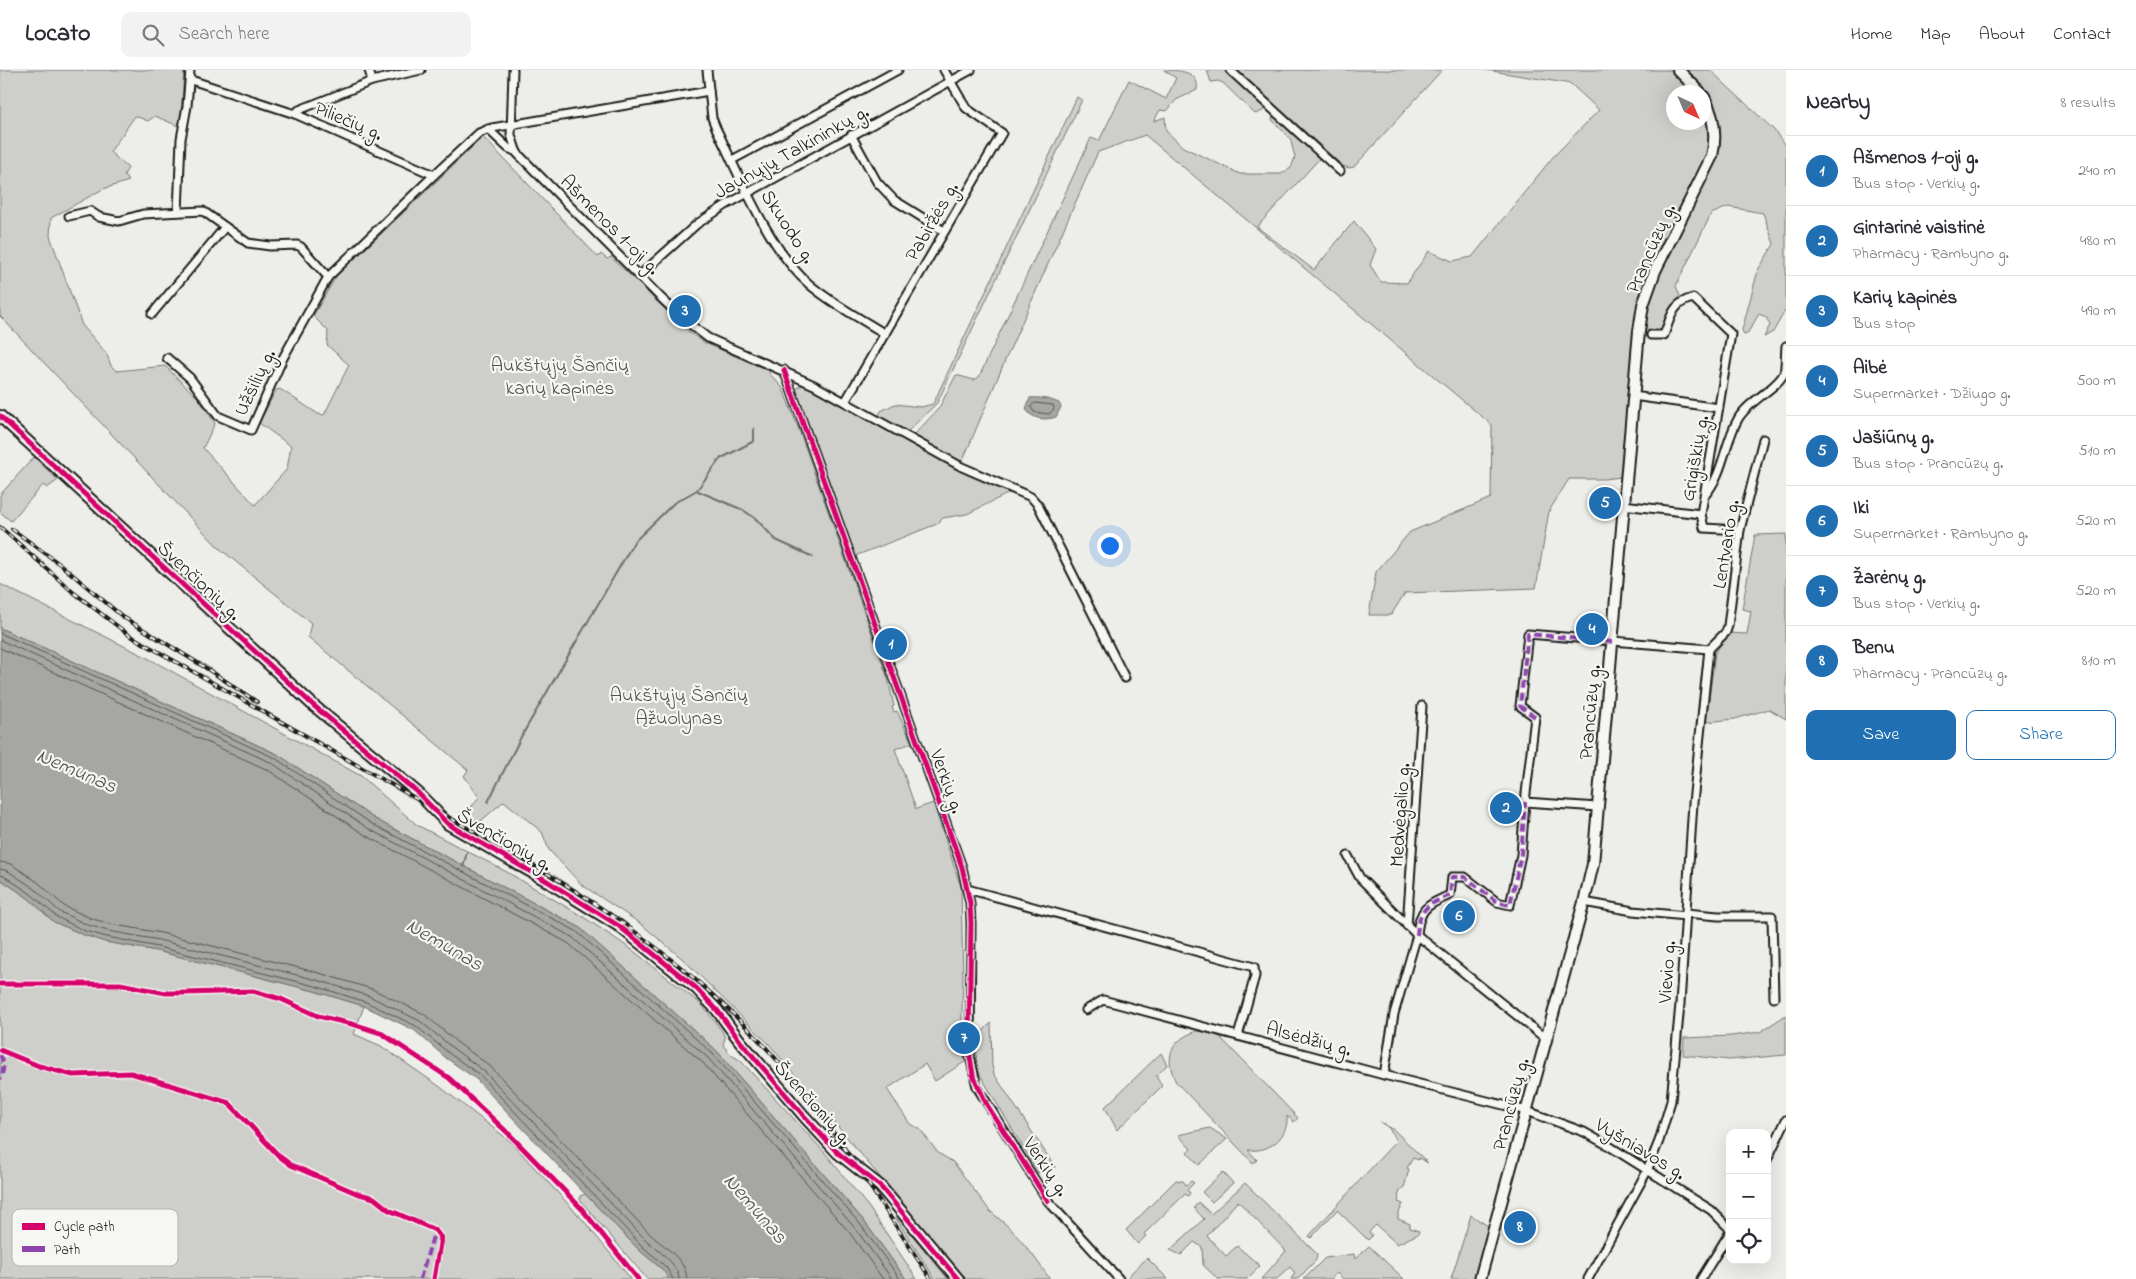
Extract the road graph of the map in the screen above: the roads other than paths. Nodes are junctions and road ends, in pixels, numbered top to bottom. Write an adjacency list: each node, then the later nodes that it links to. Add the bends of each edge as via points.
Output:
1 (190, 70): 11 (street)
2 (369, 70): 12 (street)
3 (421, 70): 12 (street)
4 (513, 70): 18 (street, Ašmenos 1-oji g.)
5 (707, 70): 15 (street, Skuodo g.)
6 (898, 70): 22 (street)
7 (944, 70): 13 (street, Pabiržės g.)
8 (971, 70): 13 (street, Jaunųjų Talkininkų g.)
9 (1230, 70): 23 (street)
10 (1678, 70): 14 (street)
11 (191, 80): 16 (street, Piliečių g.); 26 (street, via 180,139)
12 (372, 82): 16 (street)
13 (950, 82): 20 (street, Jaunųjų Talkininkų g.); 29 (street, Pabiržės g., via 966,108 1002,133)
14 (1693, 85)
15 (709, 91): 18 (street); 22 (street, Skuodo g., via 712,118)
16 (295, 114): 24 (street, Piliečių g.)
17 (1711, 115): 38 (street, Prancūzų g., via 1714,148 1704,175 1650,283 1639,331)
18 (510, 125): 19 (street); 21 (street, Ašmenos 1-oji g., via 512,142)
19 (488, 129): 21 (street, via 508,148); 24 (street, via 471,140)
20 (851, 135): 25 (street, Jaunųjų Talkininkų g.); 29 (street, via 877,182 894,200)
21 (518, 152): 30 (street, Ašmenos 1-oji g.)
22 (732, 160): 25 (street, Skuodo g.)
23 (1340, 171)
24 (434, 175): 31 (street, Užšilių g.)
25 (748, 192): 30 (street, Jaunųjų Talkininkų g., via 697,224); 33 (street, Skuodo g., via 782,254 807,283)
26 (178, 212): 27 (street, via 143,214 119,221 99,218 90,211); 28 (street, via 203,211)
27 (69, 216)
28 (225, 227): 31 (street, via 248,243 302,247); 32 (street)
29 (944, 231): 33 (street, Pabiržės g.)
30 (639, 276): 37 (street, Ašmenos 1-oji g., via 703,335)
31 (328, 277): 36 (street, Užšilių g., via 283,358 251,430 218,416 190,378)
32 (152, 314)
33 (886, 334): 39 (street, Pabiržės g.)
34 (1651, 335): 40 (street, Grigiškių g., via 1664,335 1675,307 1693,298 1730,334)
35 (1786, 346): 43 (street, Lentvario g., via 1786,367 1781,378 1737,420 1713,484)
36 (167, 358)
37 (784, 370): 39 (street, Ašmenos 1-oji g.); 54 (street, Verkių g., via 942,808)
38 (1633, 396): 40 (street, Grigiškių g.); 44 (street, Prancūzų g.)
39 (846, 402): 49 (street, Ašmenos 1-oji g., via 962,467 1031,497 1038,505)
40 (1719, 408): 43 (street, Grigiškių g.)
41 (0, 416): 70 (street, Švenčionių g., via 313,705 418,793 448,824 613,921 696,988 838,1154 880,1186)
42 (1763, 439): 46 (street, Lentvario g.)
43 (1704, 495): 45 (street, Grigiškių g.)
44 (1623, 505): 45 (street); 47 (street, Prancūzų g.)
45 (1701, 514): 46 (street, via 1704,528)
46 (1740, 530): 48 (street, Lentvario g., via 1728,626)
47 (1612, 642): 48 (street); 51 (street, via 1528,634 1520,706 1535,717); 52 (street, Prancūzų g.)
48 (1710, 649): 56 (street, Vievio g., via 1693,803)
49 (1125, 678)
50 (1422, 706): 57 (street, Medvėgalio g.)
51 (1525, 802): 52 (street); 58 (street, via 1522,856 1510,905 1497,902 1465,877 1452,877 1450,895 1428,905 1418,921)
52 (1598, 807): 55 (street, Prancūzų g., via 1593,864)
53 (1348, 856): 57 (street, via 1360,878)
54 (967, 889): 61 (street, via 1254,968 1255,976); 71 (street, Verkių g., via 971,923 970,1057 977,1087 1042,1192)
55 (1584, 902): 56 (street, via 1633,911); 62 (street, Prancūzų g.)
56 (1686, 914): 59 (street, via 1772,916); 67 (street, Vievio g., via 1671,1101)
57 (1408, 926): 58 (street)
58 (1417, 935): 62 (street); 63 (street, via 1394,1014)
59 (1774, 998)
60 (1086, 1010): 61 (street, Alsėdžių g., via 1103,1000)
61 (1238, 1036): 63 (street, Alsėdžių g.)
62 (1546, 1040): 64 (street, Prancūzų g.)
63 (1384, 1075): 64 (street, Alsėdžių g.)
64 (1527, 1111): 67 (street, Vyšniavos g., via 1584,1132); 72 (street, Prancūzų g.)
65 (1786, 1120): 66 (street)
66 (1771, 1152)
67 (1647, 1171): 68 (street, Vyšniavos g., via 1711,1210); 73 (street, Vievio g.)
68 (1726, 1227)
69 (1726, 1238): 74 (street)
70 (958, 1279)
71 (1119, 1279)
72 (1480, 1279)
73 (1588, 1279)
74 (1701, 1279)

